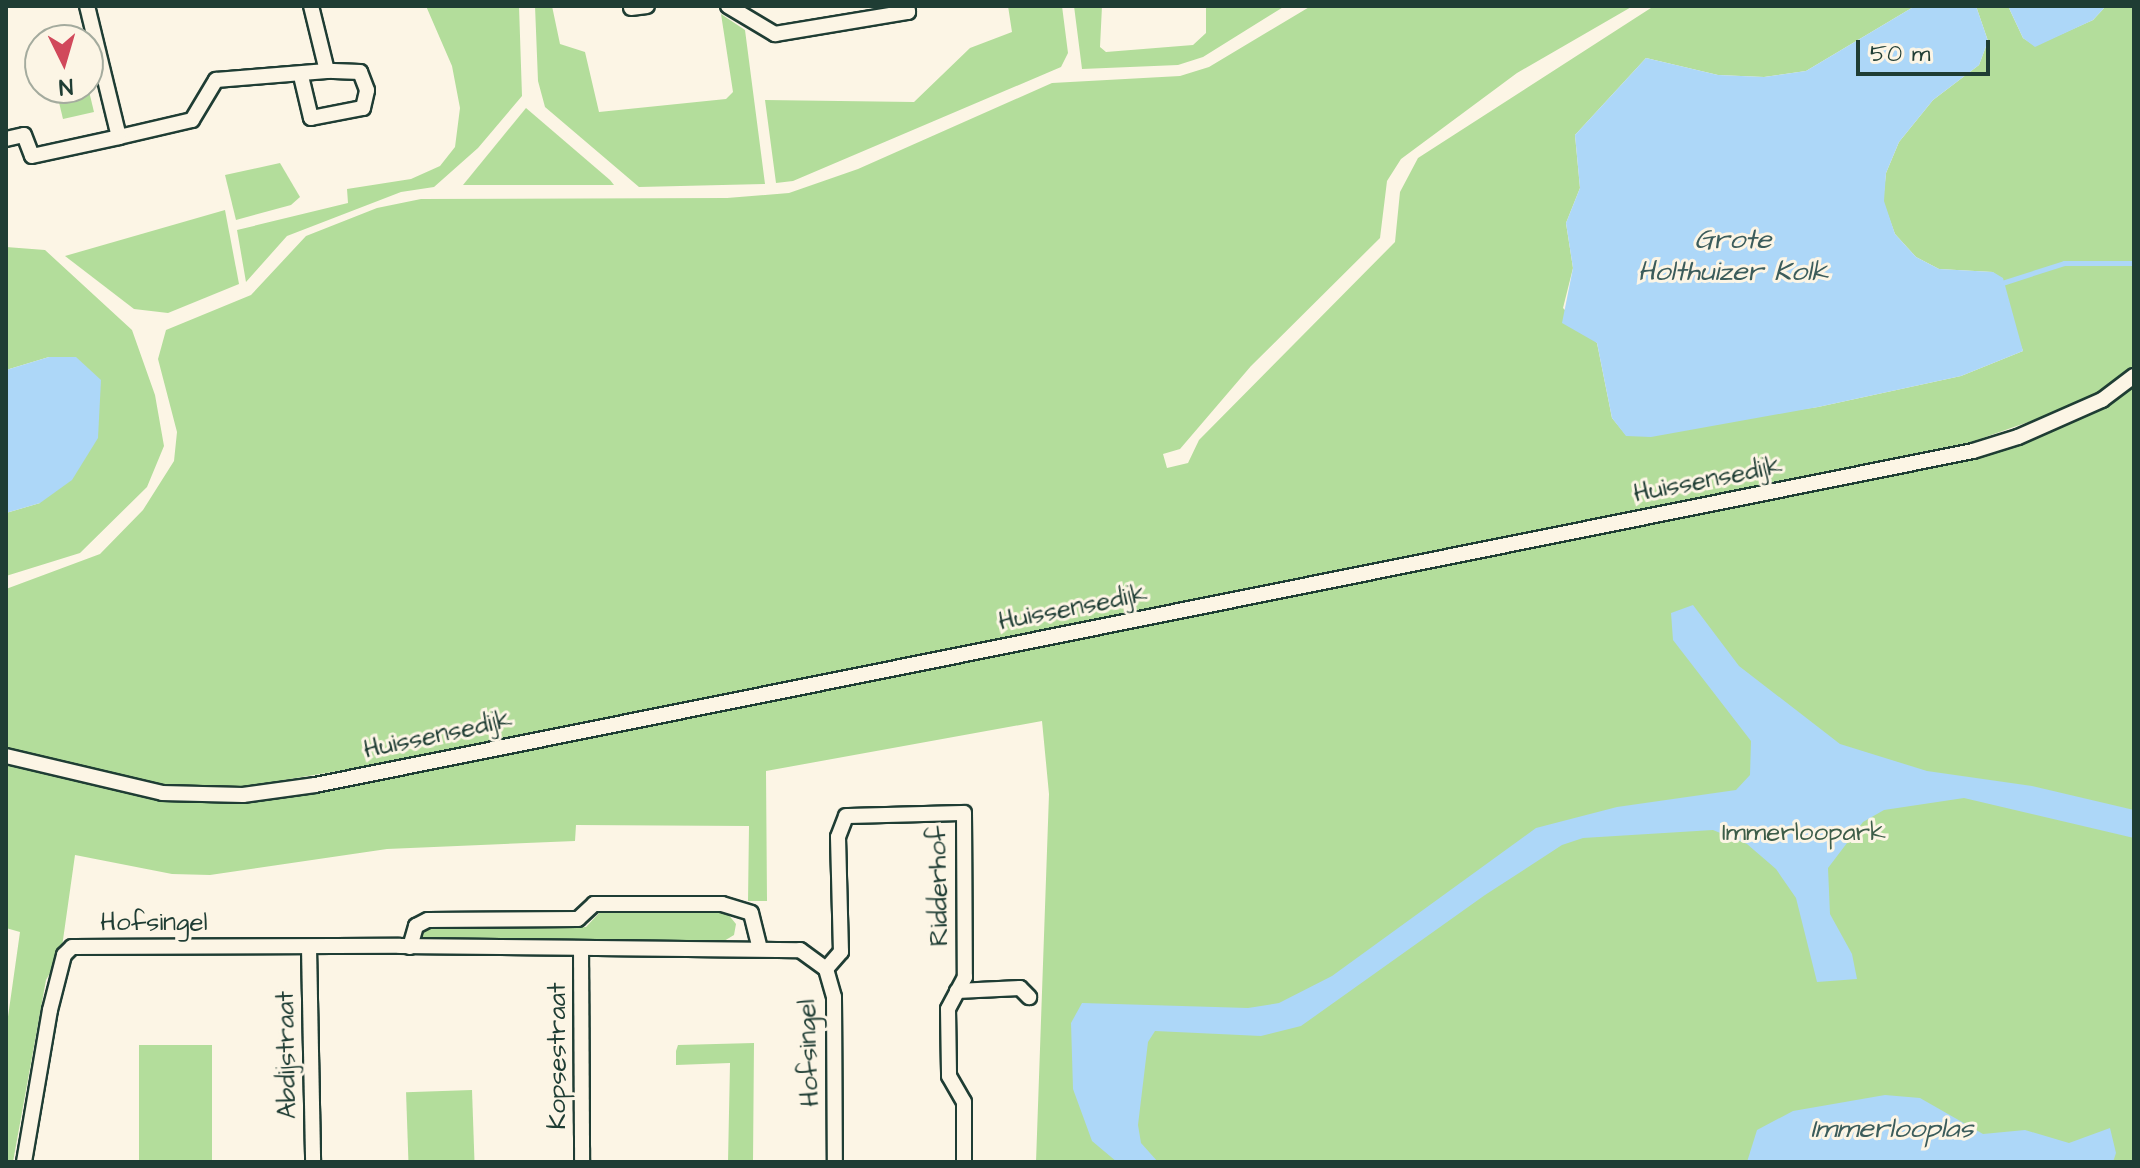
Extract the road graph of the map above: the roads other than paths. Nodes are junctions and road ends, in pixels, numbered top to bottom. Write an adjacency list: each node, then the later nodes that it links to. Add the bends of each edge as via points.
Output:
1 (87, 6): 9 (street)
2 (311, 6): 7 (street)
3 (647, 6): 6 (street)
4 (728, 6): 5 (street, via 775,34 908,12)
5 (907, 6)
6 (631, 8)
7 (327, 71): 8 (street); 8 (street, via 360,72 367,90 363,108 311,118)
8 (301, 76): 9 (street, via 287,71 216,80 192,120)
9 (119, 137): 10 (street, via 32,156 24,135)
10 (6, 139)
11 (2134, 376): 12 (street, Huissensedijk, via 2102,400 1973,451 315,785 243,795 162,793)
12 (6, 756)
13 (759, 946): 15 (street, via 751,913 722,904 594,904 578,919 428,920 416,926); 16 (street, Hofsingel); 17 (street, Hofsingel, via 800,950)
14 (309, 947): 15 (street, Hofsingel); 20 (street, Hofsingel, via 72,947 64,955 50,1010); 21 (street, Abdijstraat)
15 (410, 947): 16 (street, Hofsingel)
16 (581, 949): 22 (street, Kopsestraat)
17 (826, 969): 18 (street, Ridderhof, via 841,952 838,837 846,816 964,813 965,977); 23 (street, Hofsingel, via 834,997)
18 (957, 991): 19 (street, via 1020,988); 24 (street, Ridderhof, via 948,1009 949,1076 964,1102)
19 (1029, 997)
20 (24, 1162)
21 (313, 1162)
22 (582, 1162)
23 (835, 1162)
24 (964, 1162)

